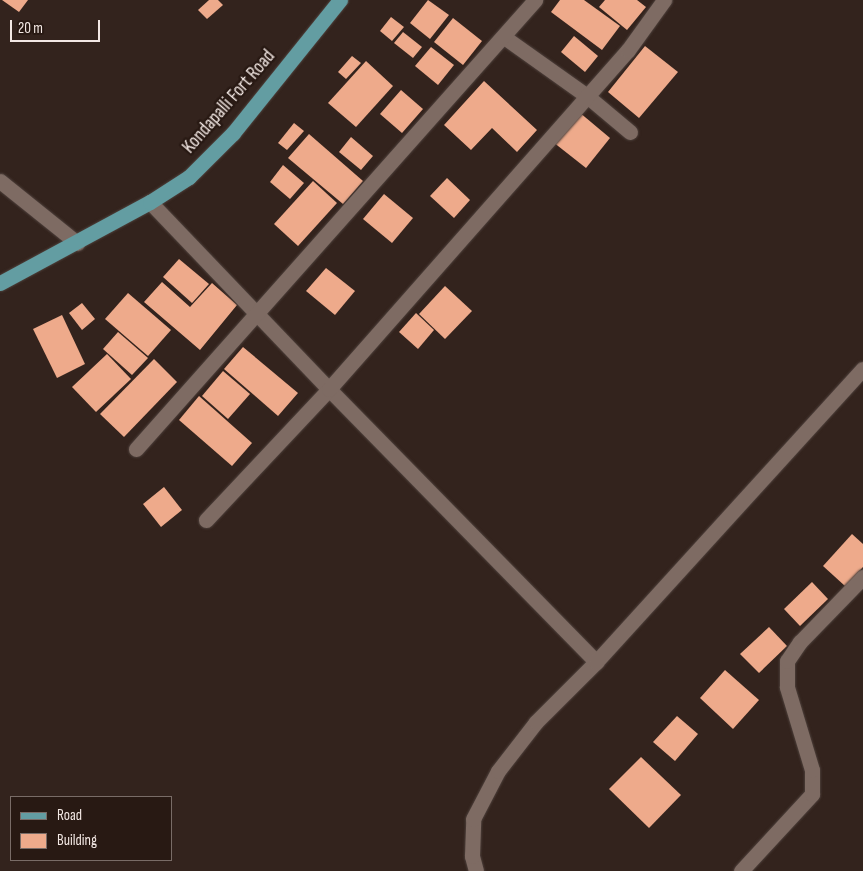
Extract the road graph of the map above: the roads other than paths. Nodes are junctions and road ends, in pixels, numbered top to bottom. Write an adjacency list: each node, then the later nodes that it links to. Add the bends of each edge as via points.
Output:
1 (340, 0): 8 (main road, Kondapalli Fort Road, via 233,133 189,177)
2 (535, 0): 4 (street)
3 (664, 0): 5 (street, via 628,50)
4 (504, 37): 5 (street); 11 (street)
5 (588, 96): 6 (street); 13 (street)
6 (630, 132)
7 (0, 181): 9 (street)
8 (150, 202): 9 (main road, Kondapalli Fort Road); 11 (street)
9 (77, 243): 10 (main road, Kondapalli Fort Road)
10 (0, 283)
11 (257, 312): 13 (street); 14 (street)
12 (863, 369): 17 (street)
13 (329, 390): 15 (street); 17 (street)
14 (136, 449)
15 (206, 520)
16 (863, 576): 19 (street, via 786,661 787,687 812,770 812,794)
17 (596, 662): 18 (street, via 536,722 498,771 474,819 472,856)
18 (476, 871)
19 (741, 871)

